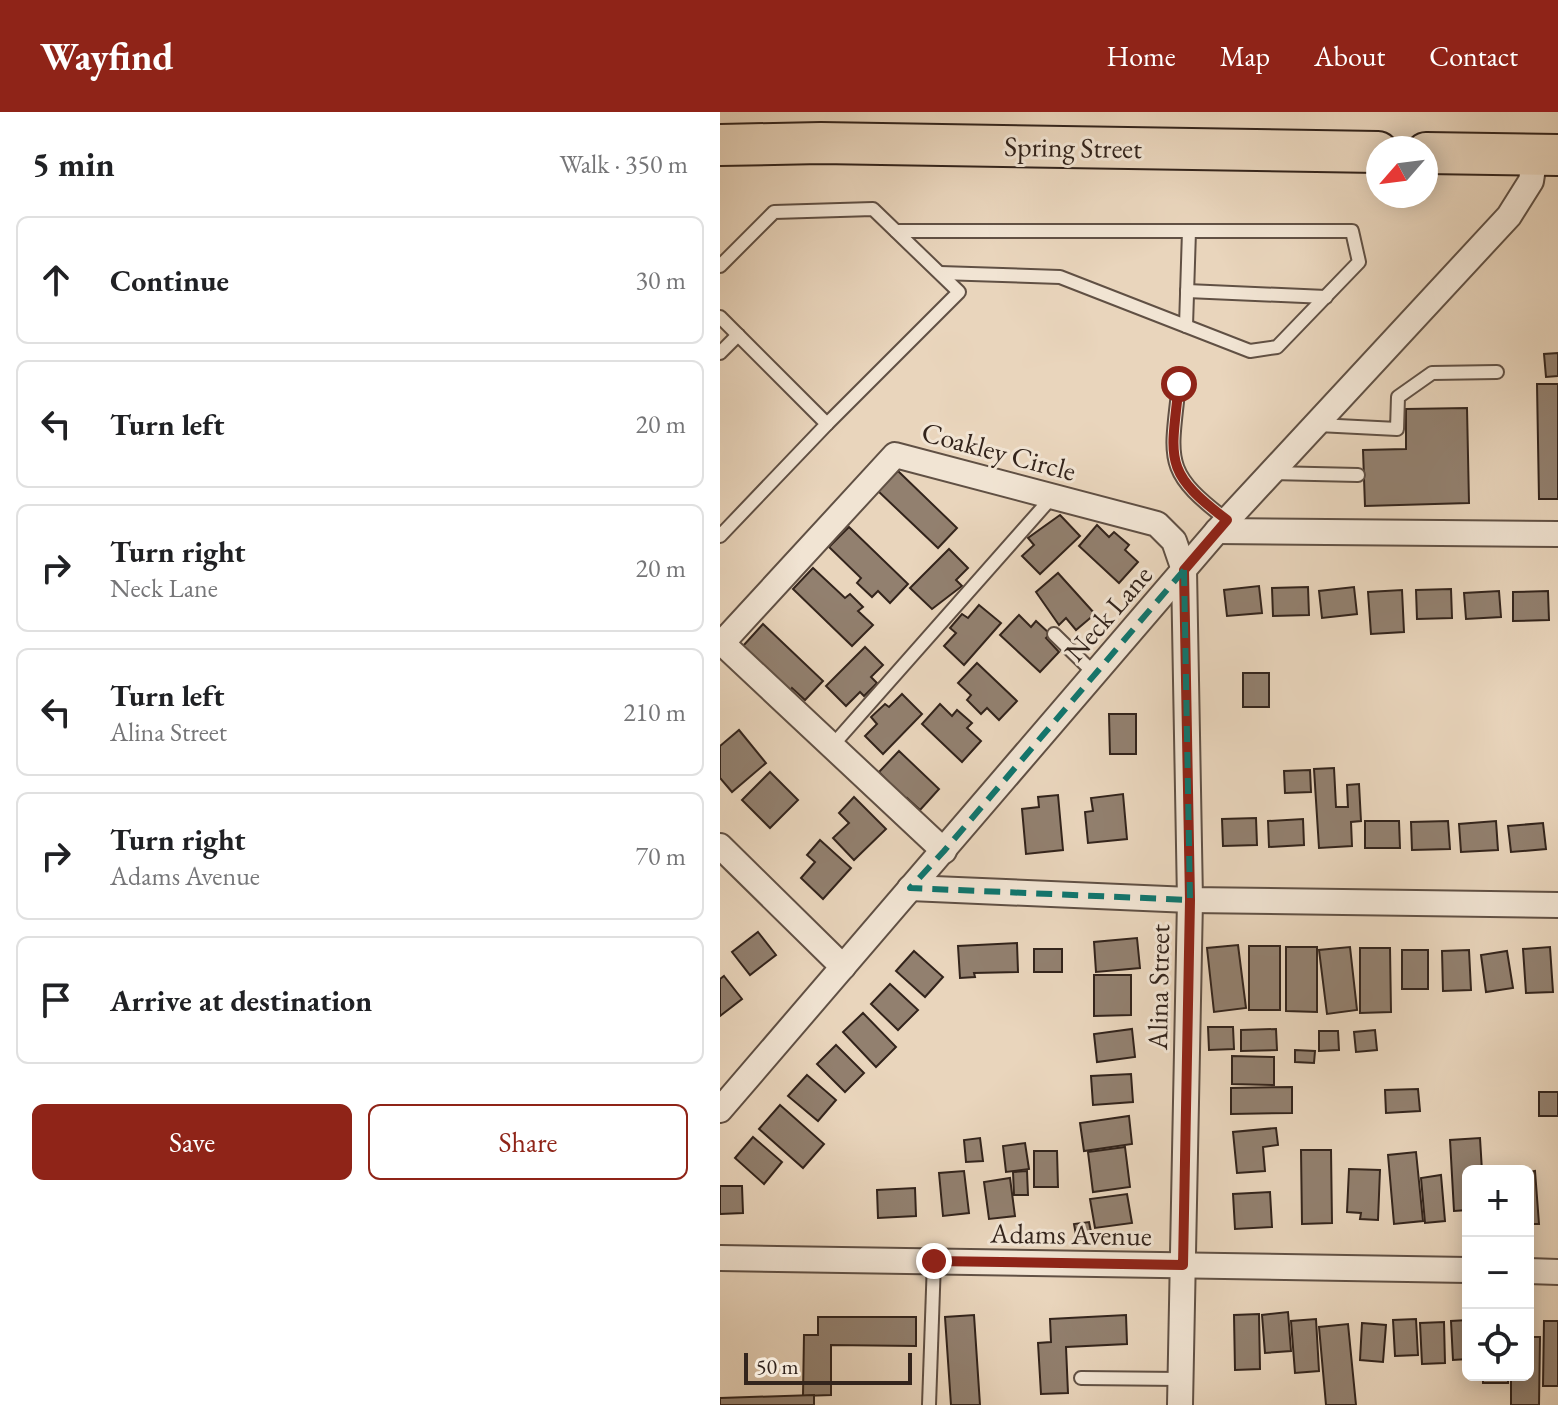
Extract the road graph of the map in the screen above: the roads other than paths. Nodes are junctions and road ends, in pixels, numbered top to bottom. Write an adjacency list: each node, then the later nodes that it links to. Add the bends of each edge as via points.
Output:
1 (720, 145): 2 (main road, Spring Street)
2 (1366, 152)
3 (1438, 153): 4 (main road)
4 (1546, 155): 18 (street, Neck Lane, via 1509,216)
5 (896, 231): 6 (lane); 7 (lane, via 873,209 774,212); 8 (lane)
6 (1189, 231): 9 (lane); 10 (lane, via 1352,231 1359,262)
7 (720, 266)
8 (940, 273): 12 (lane, via 1060,277); 17 (lane, via 959,292)
9 (1187, 291): 10 (lane); 12 (lane)
10 (1326, 297): 12 (lane, via 1277,347 1250,351)
11 (720, 317): 13 (lane)
12 (1186, 326)
13 (738, 335): 14 (lane); 17 (lane)
14 (720, 353)
15 (1497, 372): 18 (lane, via 1432,373 1398,397 1397,429)
16 (1179, 384): 22 (lane, via 1172,453 1179,477)
17 (827, 424): 24 (lane)
18 (1315, 425): 19 (street, Neck Lane)
19 (1271, 473): 20 (lane); 22 (street, Neck Lane)
20 (1358, 475)
21 (1053, 496): 25 (street, Coakley Circle, via 1157,524 1174,541); 28 (lane); 28 (street, Coakley Circle, via 895,455 722,643)
22 (1222, 526): 23 (street); 25 (street, Neck Lane)
23 (1558, 534)
24 (720, 536)
25 (1184, 570): 27 (street, Neck Lane); 32 (street, Alina Street)
26 (1054, 634): 27 (lane)
27 (1095, 674): 30 (street, Neck Lane)
28 (832, 746): 30 (street, Coakley Circle)
29 (720, 846): 34 (street)
30 (944, 851): 31 (street, Neck Lane)
31 (910, 888): 32 (street); 34 (street, Neck Lane)
32 (1190, 900): 33 (street); 38 (street, Alina Street)
33 (1558, 905)
34 (843, 967): 35 (street, Neck Lane)
35 (720, 1110)
36 (720, 1258): 37 (street, Adams Avenue)
37 (934, 1261): 38 (street, Adams Avenue); 44 (lane)
38 (1183, 1265): 39 (street, Adams Avenue); 43 (street, Alina Street)
39 (1462, 1270)
40 (1534, 1271): 41 (street)
41 (1558, 1272)
42 (1081, 1378): 43 (lane)
43 (1180, 1379): 45 (street, Alina Street)
44 (929, 1405)
45 (1180, 1405)

